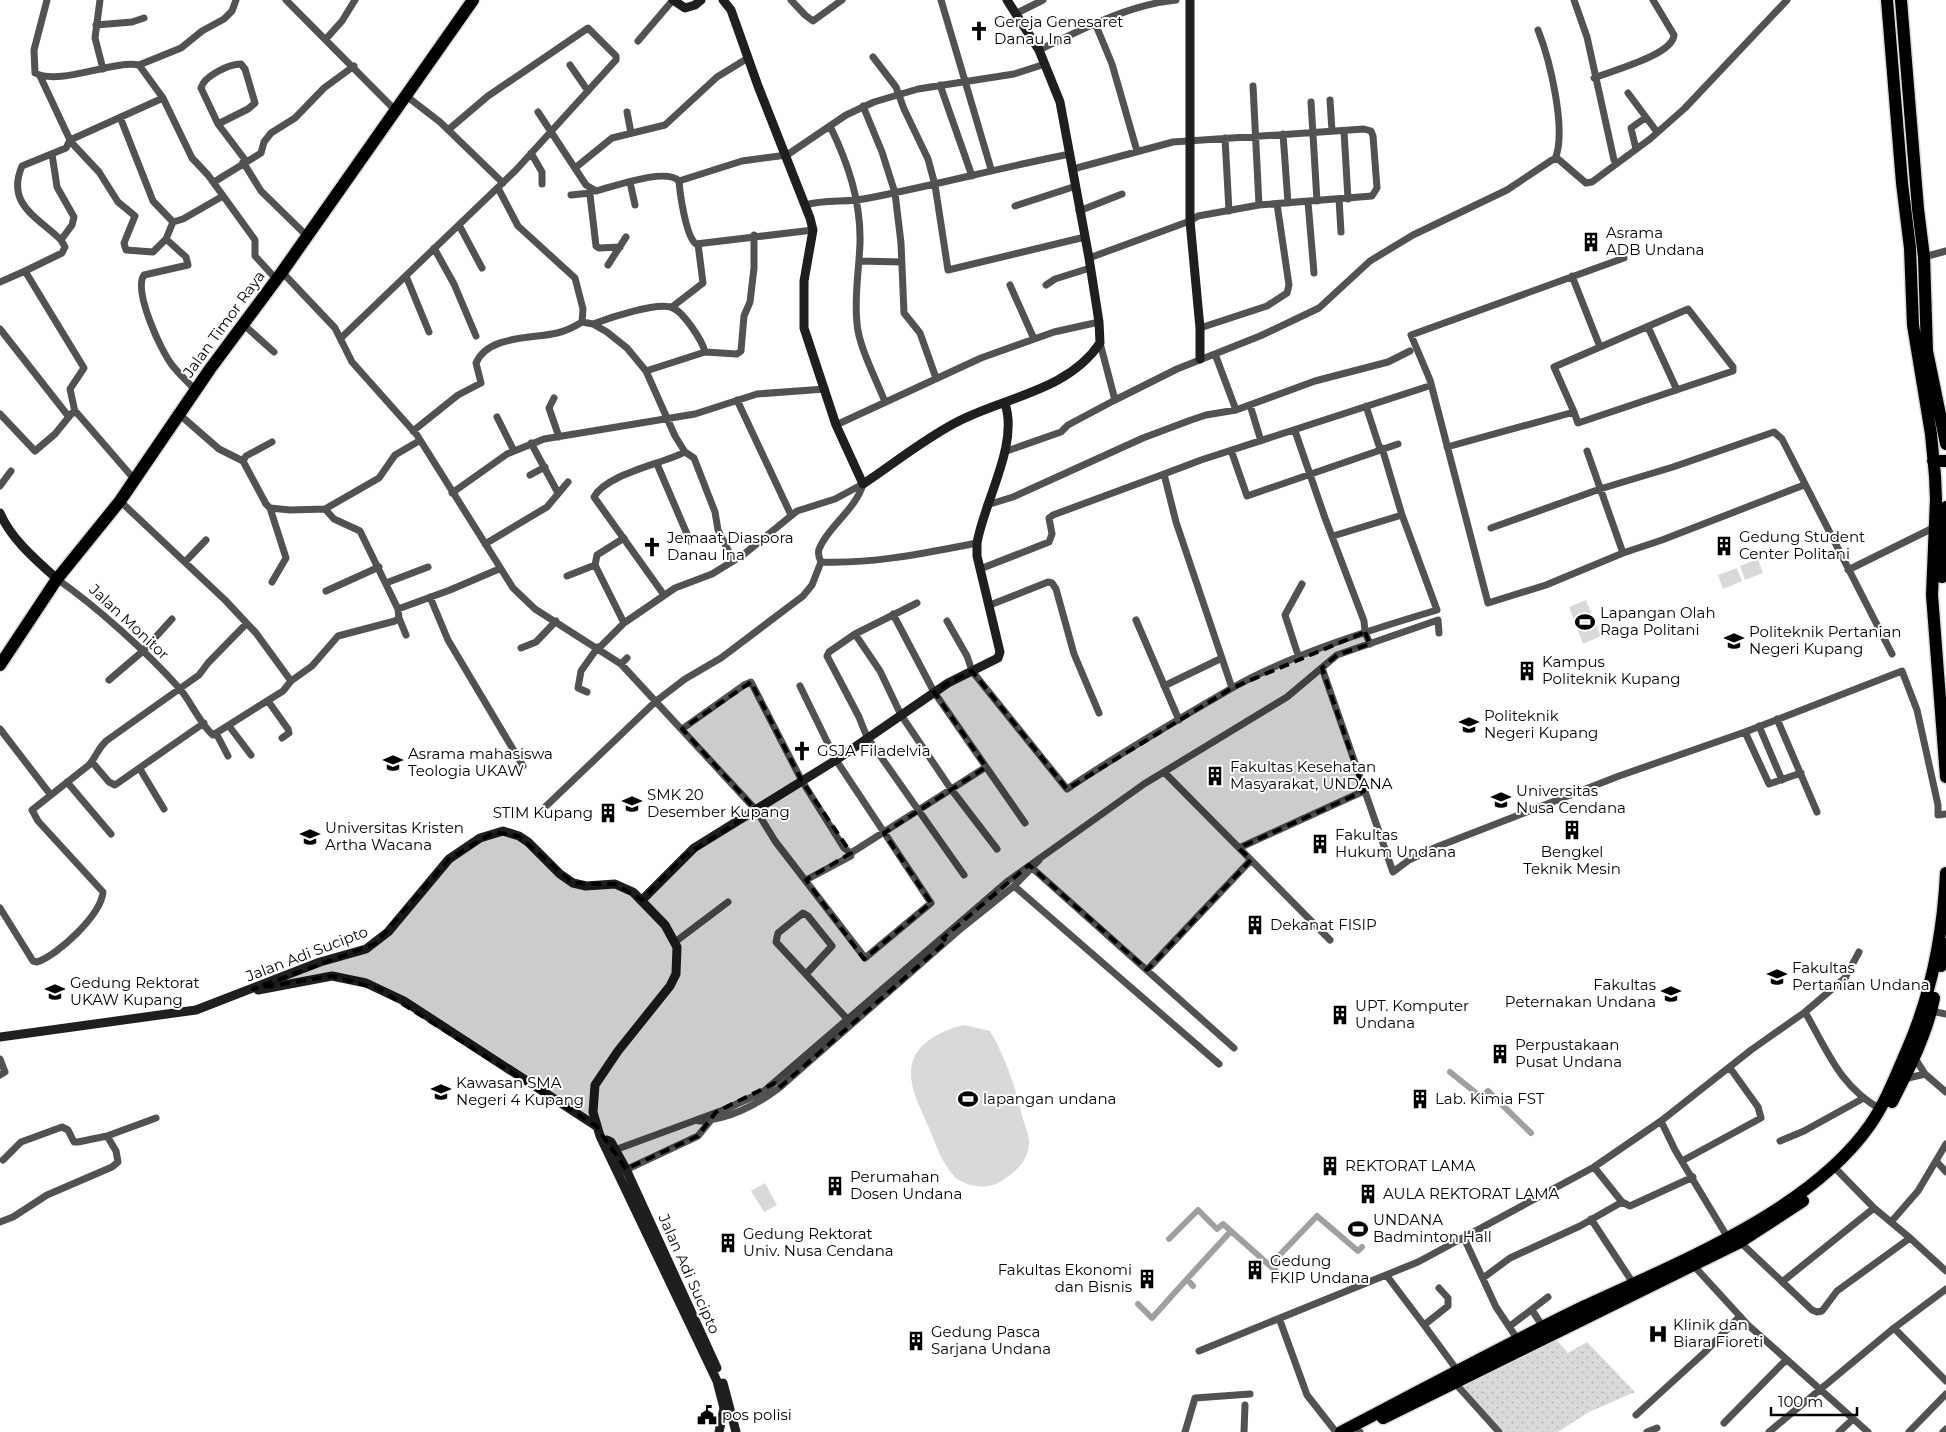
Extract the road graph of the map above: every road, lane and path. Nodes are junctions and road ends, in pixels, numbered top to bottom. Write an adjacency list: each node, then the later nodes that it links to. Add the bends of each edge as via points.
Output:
1 (47, 0): 38 (street, via 34,50 33,70)
2 (100, 0): 26 (street)
3 (236, 0): 34 (street, via 224,19 180,48)
4 (286, 0): 28 (street)
5 (354, 0): 28 (street)
6 (473, 0): 46 (highway, Jalan Timor Raya)
7 (673, 0): 8 (street, via 685,8); 29 (street)
8 (701, 0)
9 (723, 0): 32 (street, via 731,10)
10 (791, 0): 11 (street, via 813,21)
11 (842, 0)
12 (942, 0): 40 (street)
13 (1006, 0): 23 (street)
14 (1043, 0): 23 (street)
15 (1176, 0): 22 (street)
16 (1190, 0): 71 (street)
17 (1574, 0): 39 (street)
18 (1654, 0): 39 (street, via 1674,34 1670,44 1655,54)
19 (1787, 0): 64 (street, via 1685,108)
20 (1887, 0): 55 (highway)
21 (1901, 0): 54 (highway)
22 (1159, 1): 25 (street)
23 (1015, 14): 30 (street)
24 (144, 18): 26 (street)
25 (1095, 23): 30 (street); 73 (street, via 1112,64)
26 (96, 25): 37 (street, via 96,47)
27 (1538, 30): 78 (street, via 1561,132)
28 (326, 39): 36 (street)
29 (638, 41)
30 (1039, 50): 33 (street)
31 (873, 57): 45 (street)
32 (748, 58): 65 (street, via 717,77 664,125); 77 (street)
33 (1045, 64): 40 (street, via 1014,74); 76 (street, via 1060,102)
34 (139, 65): 37 (street, via 123,63); 47 (street)
35 (570, 65): 43 (street)
36 (354, 66): 51 (street); 79 (street, via 324,88 295,118 272,133 264,142 261,153)
37 (103, 69): 38 (street)
38 (40, 76): 70 (street)
39 (1594, 78): 80 (street)
40 (964, 82): 41 (street); 82 (street)
41 (940, 85): 45 (street); 84 (street)
42 (1253, 86): 68 (street)
43 (588, 91): 60 (street); 61 (street, via 616,60 616,56 588,28 488,96)
44 (1628, 93): 57 (street)
45 (898, 94): 50 (street); 90 (street, via 924,147)
46 (405, 95): 51 (highway, Jalan Timor Raya); 61 (street)
47 (164, 98): 56 (street); 86 (street, via 192,158)
48 (1330, 100): 62 (street)
49 (1311, 102): 66 (street)
50 (863, 106): 59 (street); 93 (street)
51 (395, 110): 116 (highway, Jalan Timor Raya)
52 (538, 112): 60 (street)
53 (627, 112): 65 (street)
54 (1911, 114): 55 (highway); 125 (highway)
55 (1897, 115): 199 (highway, via 1910,248 1913,325 1931,434)
56 (120, 117): 70 (street); 111 (street, via 153,202)
57 (1645, 118): 64 (street); 72 (street, via 1631,128)
58 (218, 124): 58 (street, via 255,102 241,64 212,75 202,85); 79 (street)
59 (830, 126): 77 (street); 99 (street)
60 (551, 129): 74 (street); 81 (street)
61 (448, 130): 89 (street)
62 (1332, 131): 63 (street); 66 (street)
63 (1344, 131): 97 (street); 97 (street, via 1364,129 1373,133 1377,188 1369,197)
64 (1657, 132): 72 (street)
65 (631, 133): 81 (street, via 607,142)
66 (1313, 133): 67 (street); 100 (street)
67 (1284, 134): 68 (street); 102 (street)
68 (1255, 136): 69 (street); 105 (street)
69 (1225, 138): 71 (street); 109 (street)
70 (70, 140): 75 (street, via 66,148); 119 (street, via 98,172 118,202 135,216 124,243 126,250 153,252)
71 (1190, 141): 73 (street, via 1160,144); 110 (street)
72 (1636, 149): 80 (street)
73 (1137, 151): 83 (street)
74 (531, 153): 88 (street, via 542,172); 89 (street)
75 (52, 154): 120 (street, via 57,187 74,217); 120 (street, via 22,166 16,189 20,201)
76 (1070, 154): 82 (street); 83 (street)
77 (787, 155): 85 (street, via 742,161); 104 (street)
78 (1555, 159): 80 (street, via 1589,183); 158 (street, via 1507,190 1413,235 1370,261 1319,308)
79 (244, 162): 86 (street); 116 (street, via 261,191)
80 (1617, 163)
81 (575, 168): 92 (street)
82 (991, 169): 84 (street)
83 (1073, 169): 91 (street)
84 (972, 176): 90 (street)
85 (679, 181): 87 (street, via 676,177 665,176); 121 (street, via 688,229 693,242)
86 (214, 182): 96 (street)
87 (630, 182): 92 (street); 106 (street)
88 (542, 184)
89 (500, 185): 112 (street); 142 (street, via 518,226 575,278 583,309)
90 (935, 185): 93 (street); 118 (street, via 948,270)
91 (1076, 186): 107 (street); 108 (street)
92 (591, 191): 95 (street); 122 (street, via 596,246)
93 (894, 193): 99 (street); 129 (street)
94 (1122, 194): 108 (street)
95 (571, 195)
96 (223, 196): 111 (street, via 183,220); 135 (street, via 255,240 255,256)
97 (1348, 199): 98 (street)
98 (1338, 200): 100 (street); 114 (street)
99 (858, 201): 104 (street); 128 (street)
100 (1317, 201): 101 (street)
101 (1308, 202): 102 (street); 134 (street)
102 (1288, 203): 103 (street)
103 (1277, 204): 105 (street); 147 (street, via 1289,285 1287,293 1267,306)
104 (805, 205): 113 (street)
105 (1259, 205): 109 (street)
106 (635, 206)
107 (1015, 206)
108 (1079, 211): 118 (street)
109 (1229, 211): 110 (street, via 1198,216)
110 (1190, 221): 126 (street); 147 (street)
111 (173, 222): 119 (street)
112 (459, 225): 123 (street); 131 (street)
113 (812, 230): 115 (street); 163 (street, via 804,281 804,328)
114 (1341, 232)
115 (754, 235): 121 (street); 157 (street, via 754,268 750,302 744,316 742,350 736,354)
116 (307, 236): 135 (highway, Jalan Timor Raya)
117 (626, 237): 122 (street)
118 (1085, 237): 126 (street)
119 (166, 239): 165 (street, via 186,257 188,265 144,276 144,301 160,346 172,366)
120 (61, 240): 133 (street, via 65,247 62,253)
121 (698, 244): 141 (street, via 703,283)
122 (620, 247): 130 (street)
123 (434, 248): 136 (street); 150 (street)
124 (1946, 251): 125 (street)
125 (1924, 257): 167 (highway, via 1927,351)
126 (1089, 258): 132 (street)
127 (1624, 258): 137 (street)
128 (859, 261): 129 (street); 170 (street, via 855,299 857,328)
129 (902, 262): 161 (street, via 905,315 920,333)
130 (608, 265)
131 (482, 268)
132 (1090, 268): 140 (street); 143 (street)
133 (25, 271): 138 (street); 177 (street, via 84,368 70,389)
134 (1314, 273)
135 (279, 276): 144 (highway, Jalan Timor Raya); 151 (street, via 335,328)
136 (406, 276): 149 (street); 151 (street)
137 (1572, 276): 154 (street); 191 (street, via 1412,335 1430,380)
138 (0, 282)
139 (1010, 285): 152 (street)
140 (1046, 285)
141 (672, 307): 145 (street, via 627,313); 157 (street, via 695,332)
142 (582, 322): 145 (street); 182 (street, via 557,333 490,348 476,363 480,383 458,395)
143 (1099, 322): 152 (street); 153 (street)
144 (244, 324): 156 (street); 165 (highway, Jalan Timor Raya)
145 (593, 324): 160 (street, via 627,348)
146 (1648, 327): 154 (street); 164 (street); 164 (street, via 1688,309 1733,367 1733,371)
147 (1200, 328): 159 (street)
148 (0, 329): 177 (street)
149 (429, 332)
150 (476, 336)
151 (341, 338): 182 (street, via 352,362)
152 (1034, 339): 161 (street)
153 (1100, 343): 169 (street); 171 (street, via 1058,380)
154 (1600, 347): 175 (street, via 1554,367)
155 (1410, 351): 172 (street, via 1388,362 1315,381)
156 (274, 352)
157 (705, 352): 160 (street)
158 (1215, 354): 159 (street); 174 (street)
159 (1200, 359): 169 (street)
160 (646, 371): 180 (street)
161 (936, 378): 170 (street)
162 (1426, 387): 173 (street)
163 (825, 389): 168 (street, via 757,394); 181 (street)
164 (1678, 390): 175 (street, via 1578,422)
165 (196, 391): 178 (highway, Jalan Timor Raya)
166 (554, 398): 184 (street, via 549,408)
167 (1942, 399): 190 (highway)
168 (737, 400): 180 (street, via 694,414); 221 (street)
169 (1115, 400): 197 (street, via 1061,432)
170 (885, 402): 181 (street)
171 (1005, 404): 197 (street, via 1008,427); 208 (street, via 955,423)
172 (1250, 405): 174 (street); 186 (street)
173 (1366, 406): 183 (street); 192 (street)
174 (1236, 410): 215 (street, via 1206,415 1143,438 1012,497)
175 (1574, 412): 191 (street)
176 (0, 414): 177 (street, via 35,451)
177 (72, 415): 206 (street, via 80,415)
178 (180, 415): 198 (street, via 219,449); 206 (highway, Jalan Timor Raya)
179 (497, 417): 194 (street)
180 (666, 418): 184 (street); 196 (street)
181 (836, 425): 208 (street)
182 (413, 431): 185 (street)
183 (1295, 431): 186 (street); 204 (street)
184 (559, 437): 188 (street)
185 (419, 440): 212 (street); 218 (street, via 395,455 379,478)
186 (1261, 441): 193 (street)
187 (272, 442): 198 (street, via 246,456)
188 (531, 443): 194 (street); 201 (street)
189 (1398, 444): 192 (street)
190 (1946, 444)
191 (1447, 447): 231 (street, via 1488,603 1546,585)
192 (1381, 449): 204 (street); 222 (street)
193 (1231, 450): 203 (street); 204 (street, via 1247,496)
194 (514, 451): 212 (street)
195 (1587, 451): 211 (street)
196 (685, 452): 200 (street); 232 (street, via 694,458 715,512 718,530)
197 (1004, 452): 215 (street)
198 (243, 461): 217 (street)
199 (1940, 461): 223 (highway)
200 (657, 464): 226 (street, via 625,474 594,495); 228 (street)
201 (544, 467): 205 (street); 213 (street)
202 (10, 471): 210 (street)
203 (1164, 474): 239 (street, via 1052,516 1049,521 1052,538 1049,542); 270 (street, via 1176,522)
204 (1309, 474): 225 (street)
205 (530, 475)
206 (134, 479): 214 (highway, Jalan Timor Raya)
207 (568, 482): 213 (street)
208 (863, 484): 221 (street, via 835,499); 234 (street, via 843,518 820,547)
209 (1804, 485): 211 (street, via 1782,439 1774,432); 231 (street); 240 (street)
210 (0, 486)
211 (1600, 489): 224 (street); 231 (street)
212 (452, 493): 230 (street)
213 (558, 493): 230 (street, via 540,512)
214 (120, 501): 233 (street); 242 (highway, Jalan Timor Raya)
215 (987, 505): 229 (street)
216 (1946, 507): 220 (highway)
217 (270, 508): 218 (street); 243 (street, via 286,558)
218 (325, 509): 237 (street, via 334,519 360,531)
219 (0, 513): 242 (street, via 28,551)
220 (1946, 514): 275 (highway, via 1941,594)
221 (791, 515): 232 (street, via 756,547)
222 (1402, 515): 225 (street); 260 (street, via 1437,610)
223 (1936, 527): 240 (street); 309 (highway, via 1932,595)
224 (1491, 528)
225 (1333, 536): 260 (street, via 1366,627)
226 (624, 538): 235 (street, via 597,555); 247 (street)
227 (206, 540): 233 (street)
228 (690, 541)
229 (977, 543): 234 (street, via 902,558); 239 (street)
230 (485, 544): 238 (street)
231 (1623, 553)
232 (733, 560): 247 (street, via 712,574)
233 (185, 562): 259 (street)
234 (821, 562): 286 (street, via 812,585 803,596 721,658)
235 (595, 566): 241 (street); 258 (street)
236 (428, 567): 244 (street)
237 (379, 568): 244 (street); 246 (street)
238 (499, 569): 248 (street); 257 (street, via 528,603)
239 (980, 569): 250 (street)
240 (1848, 570): 268 (street)
241 (568, 576)
242 (57, 579): 267 (street, Jalan Monitor, via 81,595); 273 (highway, Jalan Timor Raya)
243 (272, 582)
244 (386, 583): 251 (street)
245 (1302, 584): 271 (street, via 1285,615)
246 (329, 587)
247 (664, 595): 258 (street)
248 (430, 597): 251 (street); 304 (street, via 448,640)
249 (917, 602): 252 (street)
250 (990, 605): 276 (street, via 1000,655); 287 (street, via 1052,583 1074,654)
251 (398, 609): 253 (street)
252 (893, 614): 262 (street); 284 (street)
253 (399, 618): 263 (street); 278 (street, via 338,636 312,666)
254 (172, 619): 267 (street)
255 (1136, 620): 280 (street)
256 (947, 621): 276 (street)
257 (556, 622): 265 (street, via 536,642); 266 (street)
258 (624, 623): 266 (street)
259 (246, 624): 278 (street); 282 (street, via 199,675)
260 (1365, 632): 264 (street); 271 (street)
261 (1439, 633): 264 (street, via 1438,620)
262 (855, 634): 288 (street, via 880,671); 298 (street, via 827,656)
263 (406, 635)
264 (1370, 644): 274 (street, via 1337,655)
265 (521, 648)
266 (598, 648): 272 (street); 283 (street, via 580,674 578,688)
267 (143, 652): 277 (street); 282 (street, Jalan Monitor)
268 (1892, 654)
269 (627, 658): 272 (street)
270 (1222, 658): 280 (street); 281 (street)
271 (1299, 658): 281 (street)
272 (621, 664): 286 (street)
273 (0, 665)
274 (1322, 668): 307 (street, via 1287,697); 314 (street)
275 (1946, 669)
276 (972, 671): 284 (street); 290 (street, via 1067,789)
277 (109, 680)
278 (291, 681): 285 (street)
279 (800, 686): 302 (street)
280 (1164, 686): 290 (street)
281 (1232, 688): 290 (street)
282 (180, 689): 291 (street, Jalan Monitor); 303 (street, via 106,742 94,753)
283 (587, 692)
284 (934, 692): 288 (street); 305 (street)
285 (268, 701): 292 (street); 299 (street, via 288,729 289,733)
286 (655, 702): 295 (street); 317 (street)
287 (1099, 713)
288 (900, 715): 298 (street); 313 (street)
289 (1777, 719): 293 (street); 308 (street); 321 (street, via 1902,671 1917,710 1938,815)
290 (1178, 720)
291 (204, 723): 297 (street, Jalan Monitor, via 212,735); 306 (street)
292 (230, 726): 297 (street); 300 (street)
293 (1759, 726): 296 (street); 310 (street)
294 (0, 729): 315 (street)
295 (682, 729): 311 (street, via 752,682); 318 (street)
296 (1745, 732): 310 (street, via 1768,783); 314 (street, via 1619,776 1439,846 1409,860 1393,872)
297 (216, 735): 301 (street, Jalan Monitor)
298 (867, 737): 302 (street); 319 (street)
299 (282, 738)
300 (251, 755)
301 (228, 756)
302 (836, 760): 311 (street); 323 (street)
303 (92, 762): 306 (street, via 114,785); 312 (street)
304 (523, 766)
305 (986, 767): 313 (street); 322 (street)
306 (140, 769): 316 (street)
307 (1164, 772): 325 (street); 329 (street)
308 (1801, 773): 310 (street); 320 (street)
309 (1946, 776)
310 (1782, 780)
311 (802, 781): 318 (street); 327 (street, via 844,848)
312 (66, 782): 315 (street); 324 (street)
313 (951, 789): 319 (street); 326 (street)
314 (1364, 791): 325 (street)
315 (50, 794): 336 (street, via 32,810 33,815 100,887 104,894 101,901 82,929 37,962)
316 (164, 809)
317 (543, 809)
318 (756, 810): 332 (street, via 775,841); 334 (street, via 684,856)
319 (918, 811): 323 (street); 331 (street)
320 (1817, 812)
321 (1946, 814)
322 (1025, 823)
323 (884, 833): 327 (street); 332 (street, via 931,903 866,958)
324 (111, 834)
325 (1239, 848): 328 (street)
326 (997, 849)
327 (851, 853): 332 (street, via 851,856)
328 (1251, 860): 338 (street); 342 (street)
329 (1031, 867): 333 (street); 337 (street); 342 (street)
330 (1946, 874): 344 (highway)
331 (964, 875)
332 (806, 880)
333 (1014, 886): 337 (street); 354 (street)
334 (642, 900): 339 (street, Jalan Adi Sucipto, via 665,925); 345 (street, Jalan Adi Sucipto, via 621,886 573,883 519,836 494,832 449,859 375,944 313,964)
335 (728, 902): 339 (street)
336 (0, 908)
337 (945, 940): 349 (street)
338 (1330, 940)
339 (675, 942): 367 (street, Jalan Adi Sucipto, via 678,957 676,974 659,1002 618,1051 595,1085 593,1112)
340 (1946, 944): 344 (highway)
341 (1859, 952): 347 (street, via 1845,978)
342 (1147, 970): 351 (street)
343 (807, 973): 343 (street, via 832,946 803,914 775,939); 349 (street)
344 (1932, 988): 346 (highway); 361 (highway)
345 (252, 989): 350 (street, Jalan Adi Sucipto, via 196,1010); 367 (street, via 332,976 366,983 404,1001)
346 (1931, 1011): 348 (street); 352 (highway)
347 (1805, 1012): 355 (street); 360 (street, via 1844,1080)
348 (1946, 1014)
349 (850, 1021): 362 (street, via 777,1086)
350 (0, 1037)
351 (1234, 1048)
352 (1914, 1057): 356 (street); 358 (highway)
353 (0, 1058): 357 (street, via 5,1070)
354 (1220, 1064)
355 (1730, 1068): 366 (street); 373 (street, via 1758,1107 1760,1118)
356 (1925, 1074): 358 (street); 359 (street)
357 (0, 1076)
358 (1904, 1079): 377 (highway, via 1871,1136)
359 (1946, 1092)
360 (1862, 1099): 361 (street); 369 (street)
361 (1880, 1109): 387 (highway, via 1858,1140 1829,1168)
362 (728, 1112): 364 (street); 365 (street)
363 (156, 1118): 368 (street)
364 (693, 1120): 365 (street); 371 (street)
365 (711, 1120): 376 (street, via 698,1136)
366 (1661, 1121): 373 (street); 375 (street)
367 (596, 1126): 371 (street, Jalan Adi Sucipto, via 600,1136 611,1142)
368 (107, 1136): 372 (street, via 74,1142 68,1130 62,1127 21,1142); 383 (street, via 118,1156 118,1162 112,1167 47,1195 26,1210)
369 (1780, 1141)
370 (1946, 1144): 374 (street)
371 (612, 1150): 376 (street, Jalan Adi Sucipto)
372 (3, 1160)
373 (1682, 1161): 379 (street)
374 (1937, 1162): 378 (street); 384 (street, via 1918,1191)
375 (1594, 1167): 380 (street); 385 (street)
376 (622, 1171): 419 (street, Jalan Adi Sucipto, via 717,1381 724,1408); 420 (street, Jalan Adi Sucipto, via 723,1381)
377 (1838, 1171): 381 (street); 387 (highway, via 1784,1214)
378 (1946, 1172)
379 (1693, 1177): 380 (street, via 1632,1206); 387 (street)
380 (1622, 1202): 382 (street)
381 (1874, 1208): 384 (street); 393 (street)
382 (1591, 1219): 392 (street, via 1510,1258); 394 (street)
383 (1, 1220)
384 (1891, 1222): 386 (street)
385 (1464, 1238): 390 (street); 392 (street)
386 (1910, 1238): 389 (street); 393 (street, via 1836,1291 1820,1312 1812,1310)
387 (1734, 1240): 388 (highway); 391 (highway); 393 (street)
388 (1694, 1266): 391 (highway); 399 (street)
389 (1946, 1271)
390 (1387, 1276): 400 (street); 401 (street)
391 (1660, 1276): 394 (highway); 408 (highway)
392 (1483, 1278): 402 (street, via 1496,1307)
393 (1782, 1282)
394 (1633, 1283): 403 (highway)
395 (1439, 1288): 401 (street, via 1448,1298 1448,1306)
396 (1946, 1289): 404 (street)
397 (1548, 1297): 398 (street)
398 (1532, 1310): 402 (street); 403 (street)
399 (1740, 1316): 407 (street); 414 (street)
400 (1279, 1318): 406 (street); 423 (street, via 1307,1395)
401 (1424, 1325): 408 (street)
402 (1510, 1326): 405 (street)
403 (1543, 1327): 405 (highway)
404 (1894, 1328): 409 (street); 410 (street)
405 (1518, 1340): 408 (highway)
406 (1199, 1351)
407 (1786, 1360): 410 (street); 416 (street)
408 (1455, 1376): 424 (highway); 425 (highway); 426 (street)
409 (1946, 1380)
410 (1819, 1388): 415 (street); 428 (street)
411 (1250, 1394): 421 (street, via 1194,1398)
412 (1946, 1394): 431 (street)
413 (1245, 1405): 422 (street)
414 (1636, 1415)
415 (1853, 1419): 429 (street); 430 (street)
416 (1724, 1423)
417 (1657, 1428): 427 (street)
418 (1946, 1429): 432 (street)
419 (719, 1432)
420 (736, 1432)
421 (1186, 1432)
422 (1244, 1432)
423 (1336, 1432)
424 (1341, 1432)
425 (1359, 1432)
426 (1499, 1432)
427 (1647, 1432)
428 (1769, 1432)
429 (1839, 1432)
430 (1868, 1432)
431 (1908, 1432)
432 (1943, 1432)

